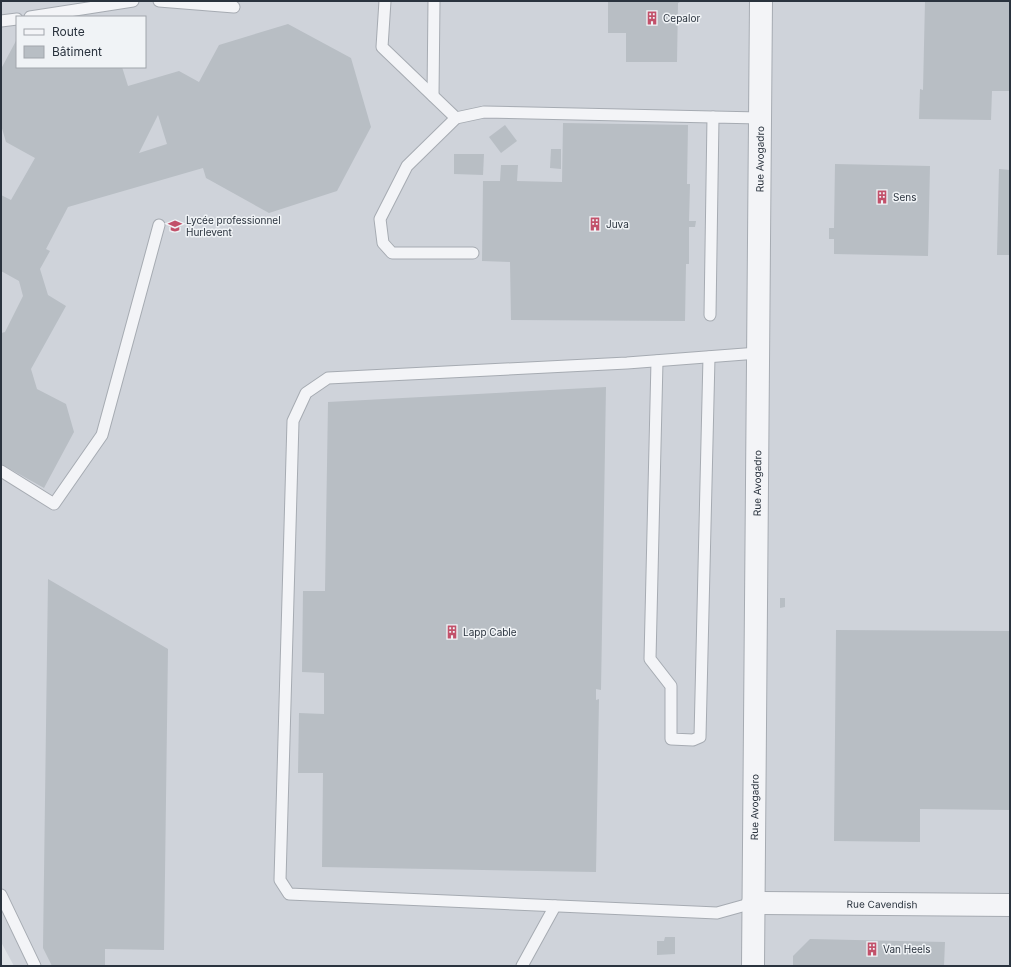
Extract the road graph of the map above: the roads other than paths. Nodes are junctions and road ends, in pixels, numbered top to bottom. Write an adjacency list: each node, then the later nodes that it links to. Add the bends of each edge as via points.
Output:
1 (133, 1): 7 (lane)
2 (159, 1): 6 (lane)
3 (385, 1): 10 (lane, via 382,47)
4 (434, 1): 10 (lane)
5 (761, 1): 13 (street, Rue Avogadro)
6 (234, 7)
7 (36, 16)
8 (16, 19): 9 (lane)
9 (1, 22)
10 (433, 96): 12 (lane)
11 (713, 117): 12 (lane, via 484,112); 13 (lane); 16 (lane)
12 (456, 118): 15 (lane, via 407,166 380,219 383,243 392,253)
13 (760, 118): 17 (street, Rue Avogadro)
14 (159, 225): 20 (lane, via 102,435 54,504)
15 (473, 253)
16 (710, 315)
17 (758, 353): 18 (lane); 22 (street, Rue Avogadro)
18 (709, 357): 19 (lane); 19 (lane, via 700,737 693,740 671,739 671,686 650,659)
19 (657, 361): 24 (lane, via 328,378 306,393 293,421 280,880 289,894)
20 (1, 471)
21 (1, 895): 25 (lane)
22 (753, 903): 23 (street, Rue Cavendish); 24 (lane, via 717,913); 27 (street, Rue Avogadro)
23 (1010, 905)
24 (555, 906): 26 (lane)
25 (35, 966)
26 (522, 966)
27 (752, 966)

